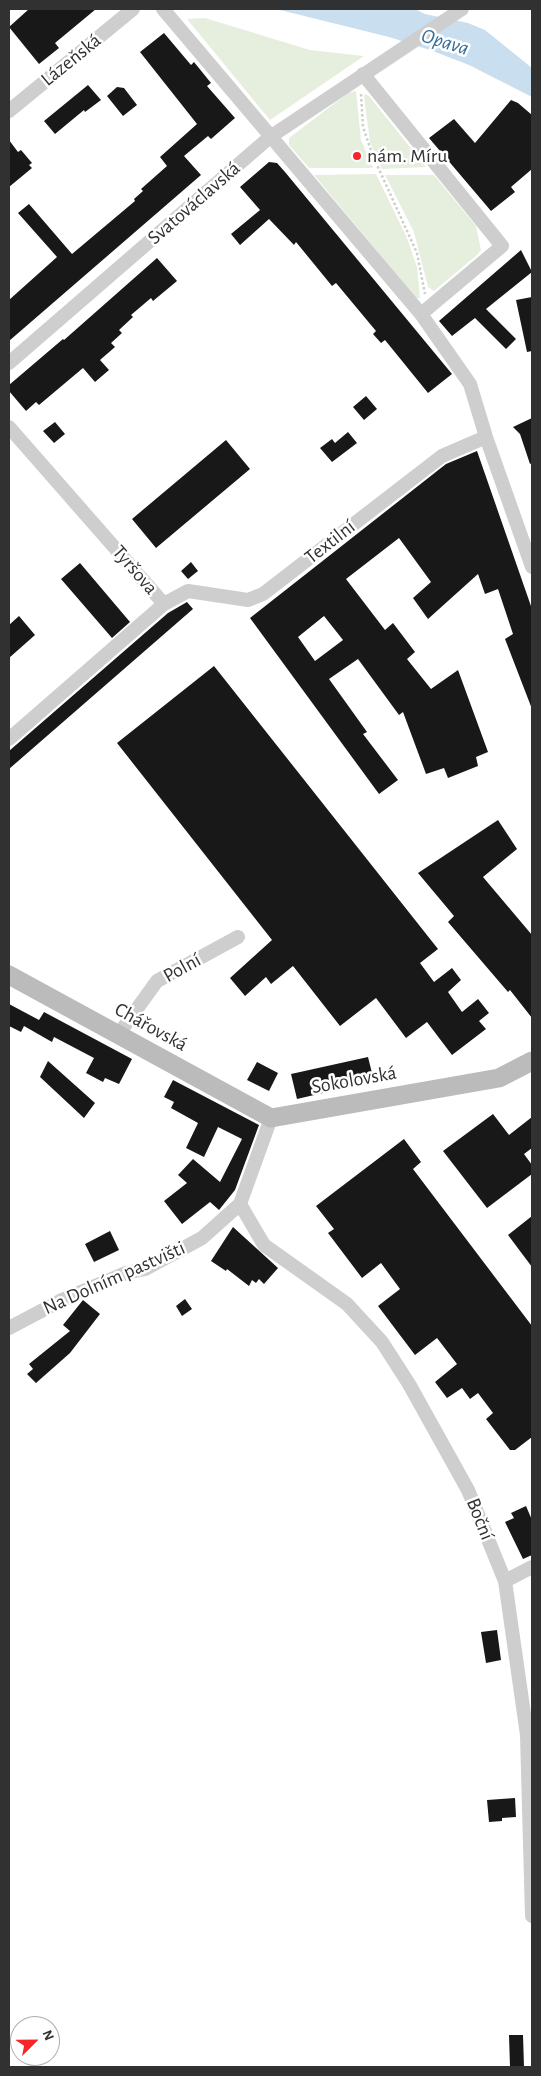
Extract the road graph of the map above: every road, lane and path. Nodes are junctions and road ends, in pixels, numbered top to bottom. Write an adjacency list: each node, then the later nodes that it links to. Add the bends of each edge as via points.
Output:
1 (133, 9): 5 (street, Lázeňská)
2 (162, 9): 6 (street)
3 (458, 11): 4 (street, Svatováclavská)
4 (363, 74): 6 (street, Svatováclavská); 7 (path, via 360,88 363,127 417,253); 7 (street, via 502,246)
5 (9, 111)
6 (270, 137): 7 (street); 8 (street, Svatováclavská)
7 (425, 310): 10 (street, via 470,384)
8 (9, 363)
9 (9, 427): 12 (street, Tyršova)
10 (486, 437): 11 (street); 12 (street, Textilní, via 442,456 263,594 248,600 188,591)
11 (532, 567)
12 (164, 604): 13 (street, Tyršova)
13 (9, 739)
14 (238, 937): 16 (street, Polní, via 157,981)
15 (9, 975): 16 (street, Chářovská)
16 (118, 1035): 18 (street, Chářovská)
17 (532, 1061): 18 (street, Sokolovská, via 498,1078)
18 (271, 1118): 19 (street)
19 (240, 1204): 20 (street, Na Dolním pastvišti, via 202,1238 145,1269 126,1273 62,1300); 22 (street, Boční, via 264,1245 347,1304 382,1342 410,1384 468,1490)
20 (9, 1328)
21 (532, 1568): 22 (street)
22 (505, 1581): 23 (street, Boční, via 527,1735)
23 (532, 1916)

